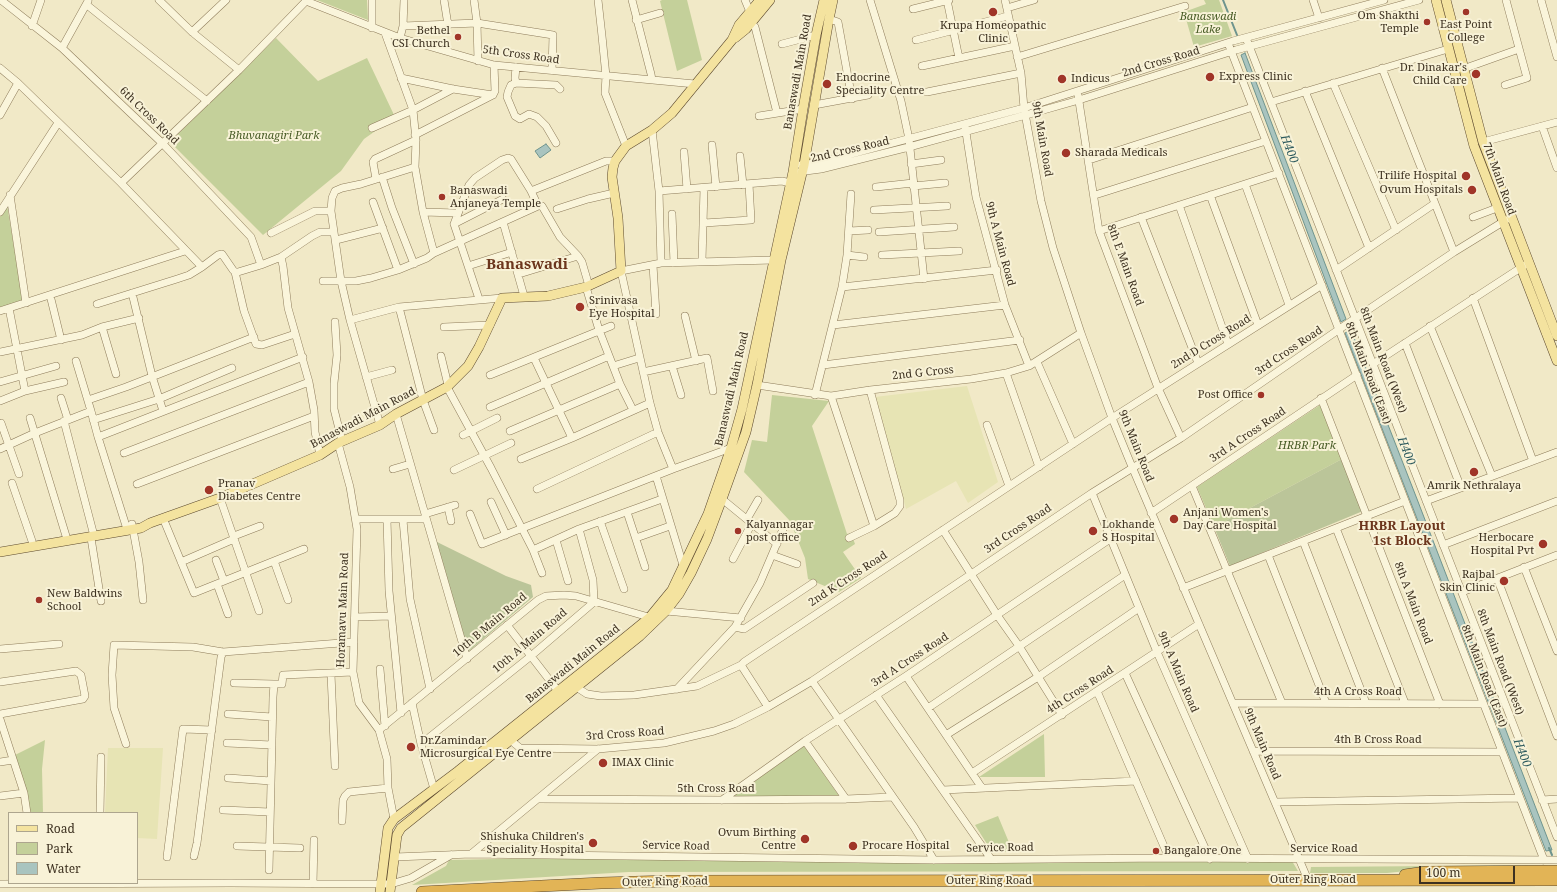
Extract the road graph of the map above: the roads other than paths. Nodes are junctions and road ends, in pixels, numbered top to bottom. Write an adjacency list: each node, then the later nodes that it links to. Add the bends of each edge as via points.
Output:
1 (1, 0): 43 (street, 6th Cross Road)
2 (41, 0): 43 (street)
3 (159, 0): 47 (street)
4 (226, 0): 47 (street)
5 (372, 0): 45 (street)
6 (404, 0): 44 (street)
7 (444, 0): 42 (street)
8 (474, 0): 39 (street)
9 (598, 0): 75 (street)
10 (632, 0): 38 (street)
11 (745, 0): 32 (street)
12 (760, 0): 32 (main road)
13 (770, 0): 40 (main road)
14 (824, 0): 49 (main road, Banaswadi Main Road)
15 (834, 0): 37 (main road, Banaswadi Main Road)
16 (870, 0): 113 (street, via 900,100)
17 (948, 0): 31 (street); 46 (street)
18 (1005, 0): 33 (street, 9th Main Road)
19 (1034, 0): 33 (street)
20 (1313, 0): 36 (street)
21 (1384, 0): 29 (street, 2nd Cross Road)
22 (1419, 0): 35 (street, 2nd Cross Road)
23 (1436, 0): 41 (main road, 7th Main Road)
24 (1446, 0): 41 (main road, 7th Main Road)
25 (1506, 0): 60 (street)
26 (1541, 0): 64 (street)
27 (306, 1): 45 (street, 5th Cross Road); 72 (street)
28 (87, 2): 58 (street); 92 (street)
29 (1357, 4): 35 (street); 36 (street, 2nd Cross Road)
30 (1185, 6): 62 (street)
31 (913, 9)
32 (750, 12): 52 (main road, via 739,25)
33 (1007, 12): 46 (street); 56 (street, 9th Main Road)
34 (660, 13): 38 (street)
35 (1361, 16): 57 (street, 2nd Cross Road)
36 (1319, 18): 51 (street, 2nd Cross Road)
37 (829, 19): 90 (street, via 838,22); 94 (main road, Banaswadi Main Road)
38 (636, 20): 77 (street)
39 (477, 23): 42 (street); 65 (street); 73 (street, via 553,34)
40 (751, 23): 52 (main road); 99 (street, via 755,27)
41 (1447, 24): 59 (main road, 7th Main Road); 71 (main road, 7th Main Road)
42 (448, 25): 44 (street)
43 (32, 26): 58 (street, 6th Cross Road)
44 (403, 26): 50 (street)
45 (372, 28): 48 (street, 5th Cross Road)
46 (953, 30): 53 (street); 63 (street)
47 (192, 32): 72 (street)
48 (385, 33): 50 (street, 5th Cross Road); 76 (street)
49 (816, 35): 55 (street); 96 (main road, Banaswadi Main Road)
50 (400, 38): 65 (street, 5th Cross Road)
51 (1246, 38): 54 (street, 2nd Cross Road); 57 (street)
52 (732, 40): 81 (main road)
53 (916, 40)
54 (1231, 42): 61 (street, 8th Main Road (East)); 85 (street, 2nd Cross Road)
55 (782, 44)
56 (1015, 46): 62 (street, 9th Main Road); 63 (street)
57 (1249, 46): 61 (street, 2nd Cross Road); 93 (street, 8th Main Road (West))
58 (62, 48): 111 (street, 6th Cross Road)
59 (1448, 49): 70 (street); 151 (main road, 7th Main Road, via 1474,146)
60 (1519, 49): 71 (street); 82 (street, via 1527,78)
61 (1234, 51): 91 (street, 2nd Cross Road); 95 (street, 8th Main Road (East))
62 (1017, 57): 74 (street, 9th Main Road)
63 (959, 58): 67 (street)
64 (1557, 58)
65 (478, 61): 66 (street, 5th Cross Road)
66 (494, 65): 68 (street, 5th Cross Road); 88 (street)
67 (922, 66)
68 (516, 67): 73 (street, 5th Cross Road); 80 (street)
69 (0, 68): 79 (street)
70 (1382, 68): 78 (street); 146 (street)
71 (1463, 69): 110 (main road, 7th Main Road)
72 (239, 70): 92 (street)
73 (552, 71): 75 (street, 5th Cross Road)
74 (1021, 73): 87 (street); 98 (street, 9th Main Road)
75 (606, 76): 77 (street, 5th Cross Road); 114 (street, via 605,93)
76 (401, 78): 83 (street); 97 (street)
77 (652, 80): 81 (street, 5th Cross Road)
78 (1333, 82): 86 (street); 170 (street)
79 (18, 83): 100 (street); 103 (street)
80 (516, 83): 84 (street, via 556,86); 112 (street, via 511,85 507,97 515,116 520,119 529,114 537,117)
81 (695, 84): 107 (main road, via 672,114)
82 (1505, 85)
83 (453, 89): 88 (street); 97 (street)
84 (560, 89)
85 (1077, 91): 91 (street, 8th E Main Road); 98 (street, 2nd Cross Road)
86 (1305, 91): 93 (street); 178 (street)
87 (927, 92)
88 (493, 95): 108 (street)
89 (868, 95): 90 (street)
90 (852, 99): 94 (street)
91 (1079, 100): 98 (street, 2nd Cross Road); 119 (street, 8th E Main Road)
92 (206, 101): 111 (street)
93 (1271, 102): 203 (street, 8th Main Road (West))
94 (814, 105): 124 (main road, Banaswadi Main Road)
95 (1253, 107): 109 (street, 8th Main Road (East)); 119 (street)
96 (803, 109): 99 (street); 124 (main road, Banaswadi Main Road)
97 (413, 110): 105 (street); 108 (street)
98 (1025, 111): 106 (street, 2nd Cross Road); 241 (street, 9th Main Road, via 1041,201 1053,248)
99 (777, 113): 101 (street)
100 (0, 115)
101 (759, 116)
102 (1557, 122): 104 (street)
103 (58, 123): 127 (street); 141 (street)
104 (1542, 126): 110 (street); 122 (street)
105 (372, 128)
106 (965, 128): 113 (street, 2nd Cross Road); 202 (street, 9th A Main Road, via 976,197)
107 (652, 130): 114 (main road); 138 (street)
108 (416, 137): 123 (street); 126 (street, via 375,159 373,162)
109 (1266, 140): 125 (street, 8th Main Road (East)); 142 (street)
110 (1483, 142): 160 (main road, 7th Main Road)
111 (162, 143): 127 (street); 197 (street, 6th Cross Road, via 251,238)
112 (556, 143)
113 (909, 143): 121 (street); 124 (street, 2nd Cross Road)
114 (626, 146): 120 (main road)
115 (712, 146): 133 (street)
116 (684, 152): 136 (street)
117 (740, 156): 129 (street)
118 (941, 160): 121 (street)
119 (1089, 160): 142 (street, 8th E Main Road)
120 (615, 161): 137 (street, via 606,161); 139 (main road)
121 (911, 164): 131 (street)
122 (1556, 164)
123 (416, 167): 126 (street); 156 (street)
124 (798, 169): 130 (main road, Banaswadi Main Road)
125 (1279, 173): 132 (street); 210 (street, 8th Main Road (East))
126 (379, 178): 154 (street, via 335,191); 195 (street)
127 (121, 183): 179 (street)
128 (945, 183): 131 (street)
129 (746, 184): 130 (street); 133 (street); 164 (street, via 751,220)
130 (794, 184): 190 (main road, Banaswadi Main Road); 282 (main road, Banaswadi Main Road)
131 (913, 184): 134 (street); 150 (street)
132 (1245, 184): 143 (street); 222 (street)
133 (716, 187): 135 (street)
134 (876, 187)
135 (704, 188): 136 (street); 164 (street)
136 (687, 189): 138 (street)
137 (531, 191): 148 (street); 157 (street, via 508,158 475,178 469,185)
138 (659, 191): 194 (street)
139 (614, 193): 152 (street); 204 (main road)
140 (851, 194): 171 (street)
141 (10, 195): 155 (street); 219 (street)
142 (1094, 195): 172 (street, 8th E Main Road)
143 (1210, 195): 147 (street); 234 (street)
144 (503, 199): 165 (street)
145 (373, 202): 167 (street)
146 (1434, 204): 170 (street); 182 (street)
147 (1179, 205): 159 (street); 248 (street)
148 (538, 206): 162 (street); 187 (street, via 542,206 560,237)
149 (947, 206): 150 (street)
150 (916, 208): 153 (street); 169 (street)
151 (1497, 208): 161 (street); 163 (main road, 7th Main Road)
152 (557, 209)
153 (874, 210)
154 (331, 211): 173 (street); 175 (street, via 315,211)
155 (0, 212)
156 (423, 212): 157 (street); 183 (street)
157 (457, 213): 165 (street)
158 (672, 214): 191 (street)
159 (1141, 217): 172 (street); 260 (street)
160 (1511, 217): 163 (street, 3rd Cross Road); 193 (main road, 7th Main Road)
161 (1473, 218)
162 (503, 222): 177 (street); 181 (street)
163 (1502, 222): 182 (street, 3rd Cross Road); 200 (main road, 7th Main Road)
164 (704, 223): 192 (street)
165 (454, 224): 177 (street)
166 (954, 227): 169 (street)
167 (383, 228): 176 (street); 201 (street)
168 (868, 230): 171 (street)
169 (918, 230): 174 (street); 184 (street)
170 (1396, 230): 178 (street)
171 (849, 231): 185 (street)
172 (1099, 231): 284 (street, 8th E Main Road)
173 (334, 232): 176 (street); 188 (street, via 326,231 312,236)
174 (879, 232)
175 (271, 233)
176 (336, 240): 209 (street)
177 (461, 242): 183 (street); 198 (street)
178 (1369, 248): 203 (street)
179 (186, 251): 199 (street); 214 (street)
180 (959, 251): 184 (street)
181 (512, 252): 198 (street); 206 (street)
182 (1454, 252): 230 (street, 3rd Cross Road)
183 (434, 253): 195 (street)
184 (921, 253): 186 (street); 207 (street)
185 (847, 255): 189 (street); 212 (street)
186 (882, 255)
187 (578, 256): 206 (street); 211 (street, via 582,262)
188 (281, 257): 197 (street); 242 (street, via 288,308)
189 (864, 257)
190 (773, 260): 192 (street); 327 (main road, Banaswadi Main Road)
191 (674, 262): 192 (street); 194 (street)
192 (702, 262)
193 (1529, 262): 200 (street); 243 (main road, 7th Main Road)
194 (662, 263): 196 (street)
195 (414, 264): 201 (street)
196 (653, 264): 204 (street); 226 (street)
197 (261, 265): 205 (street)
198 (468, 266): 218 (street)
199 (202, 267): 205 (street, via 222,254); 213 (street, via 189,275)
200 (1520, 268): 217 (street); 259 (main road, 7th Main Road)
201 (398, 270): 209 (street, via 371,278)
202 (997, 270): 207 (street); 221 (street, 9th A Main Road)
203 (1336, 270): 230 (street, 8th Main Road (West))
204 (621, 271): 211 (main road); 255 (street)
205 (235, 272): 244 (street, via 244,311)
206 (519, 274): 215 (street)
207 (924, 278): 212 (street)
208 (323, 281): 209 (street)
209 (341, 281): 229 (street)
210 (1322, 285): 222 (street, 2nd D Cross Road); 239 (street, 8th Main Road (East))
211 (587, 286): 215 (main road, via 548,296); 240 (street)
212 (842, 287): 233 (street)
213 (132, 294): 220 (street); 228 (street)
214 (50, 295): 219 (street); 245 (street)
215 (524, 296): 216 (main road)
216 (502, 298): 218 (street); 232 (main road, Banaswadi Main Road)
217 (1473, 298): 236 (street); 333 (street)
218 (478, 299): 223 (street)
219 (26, 303): 224 (street)
220 (97, 304)
221 (1005, 305): 233 (street); 246 (street, 9th A Main Road)
222 (1289, 305): 234 (street, 2nd D Cross Road)
223 (399, 307): 229 (street); 295 (street)
224 (9, 308): 225 (street); 249 (street)
225 (0, 311)
226 (656, 314)
227 (685, 316): 257 (street)
228 (139, 318): 237 (street); 275 (street)
229 (350, 320): 276 (street)
230 (1353, 321): 239 (street, 3rd Cross Road); 261 (street, 8th Main Road (West))
231 (334, 322): 322 (street, Horamavu Main Road, via 337,356 334,409)
232 (490, 325): 238 (street); 283 (main road, Banaswadi Main Road, via 468,366)
233 (833, 325): 262 (street)
234 (1258, 325): 248 (street, 2nd D Cross Road)
235 (611, 326): 240 (street)
236 (1430, 326): 247 (street); 342 (street)
237 (102, 327): 245 (street); 271 (street)
238 (444, 327)
239 (1340, 329): 273 (street, 8th Main Road (East)); 321 (street, 3rd Cross Road)
240 (599, 330): 252 (street); 254 (street)
241 (1081, 333): 258 (street, 2nd G Cross); 307 (street, 9th Main Road)
242 (295, 334): 244 (street, via 262,345 256,344); 253 (street)
243 (1557, 336)
244 (254, 337): 275 (street)
245 (60, 340): 249 (street)
246 (1020, 340): 262 (street); 266 (street, 9th A Main Road)
247 (1405, 343): 261 (street); 347 (street)
248 (1228, 344): 260 (street, 2nd D Cross Road)
249 (17, 348): 250 (street); 274 (street)
250 (0, 352)
251 (441, 356): 283 (street)
252 (609, 356): 264 (street); 280 (street)
253 (303, 357): 279 (street); 302 (street)
254 (534, 358): 272 (street); 280 (street)
255 (639, 358): 264 (street); 269 (street)
256 (76, 361): 294 (street)
257 (696, 361): 265 (street); 286 (street, via 707,358)
258 (1037, 362): 266 (street, 2nd G Cross); 324 (street)
259 (1557, 362)
260 (1198, 363): 284 (street, 2nd D Cross Road)
261 (1373, 364): 355 (street, 8th Main Road (West))
262 (823, 365): 288 (street)
263 (56, 366): 274 (street)
264 (613, 366): 281 (street)
265 (672, 366): 269 (street); 289 (street)
266 (1029, 366): 270 (street, 2nd G Cross)
267 (232, 368): 293 (street)
268 (392, 370): 276 (street)
269 (643, 372): 297 (street)
270 (1006, 373): 285 (street, 2nd G Cross); 335 (street)
271 (116, 374)
272 (490, 375)
273 (1357, 375): 292 (street, 3rd A Cross Road); 354 (street, 8th Main Road (East))
274 (22, 376): 277 (street); 287 (street)
275 (152, 376): 293 (street); 294 (street)
276 (366, 377): 311 (street)
277 (0, 382)
278 (64, 382): 287 (street)
279 (309, 382): 304 (street); 329 (street)
280 (546, 383): 298 (street); 299 (street)
281 (620, 384): 299 (street); 300 (street)
282 (757, 385): 288 (street, 2nd G Cross); 327 (main road, Banaswadi Main Road, via 746,432)
283 (447, 386): 295 (main road, Banaswadi Main Road); 314 (street)
284 (1158, 388): 307 (street, 2nd D Cross Road); 321 (street, 8th E Main Road)
285 (870, 390): 290 (street, 2nd G Cross); 374 (street, via 900,500 900,506 895,513)
286 (713, 391)
287 (25, 392): 296 (street)
288 (815, 394): 290 (street, 2nd G Cross)
289 (681, 395)
290 (831, 396): 374 (street)
291 (61, 398): 308 (street)
292 (1321, 398): 346 (street, 3rd A Cross Road); 363 (street, 8th A Main Road)
293 (159, 399): 302 (street); 309 (street)
294 (88, 400): 301 (street)
295 (423, 400): 303 (main road, Banaswadi Main Road); 313 (street)
296 (0, 401)
297 (650, 402): 300 (street); 317 (street)
298 (490, 407)
299 (558, 409): 315 (street); 320 (street)
300 (633, 410): 320 (street)
301 (91, 411): 308 (street); 309 (street)
302 (163, 411): 319 (street)
303 (396, 414): 311 (main road, Banaswadi Main Road); 334 (street)
304 (314, 416): 330 (street); 344 (street)
305 (30, 418): 316 (street)
306 (497, 418): 314 (street)
307 (1112, 418): 324 (street, 2nd K Cross Road); 336 (street, 9th Main Road)
308 (66, 420): 316 (street); 381 (street)
309 (93, 420): 319 (street)
310 (0, 423): 325 (street)
311 (380, 425): 322 (main road, Banaswadi Main Road)
312 (987, 425): 345 (street)
313 (434, 430)
314 (472, 431): 318 (street); 331 (street)
315 (510, 431)
316 (35, 432): 325 (street); 383 (street)
317 (658, 432): 338 (street); 348 (street)
318 (463, 435)
319 (98, 437): 375 (street)
320 (572, 438): 332 (street)
321 (1181, 438): 336 (street, 3rd Cross Road)
322 (340, 442): 330 (main road, Banaswadi Main Road); 367 (street, Horamavu Main Road)
323 (511, 443): 331 (street)
324 (1073, 444): 335 (street, 2nd K Cross Road)
325 (8, 446): 326 (street); 340 (street)
326 (0, 449)
327 (735, 449): 338 (street); 352 (main road, Banaswadi Main Road); 404 (main road, Banaswadi Main Road, via 708,514)
328 (1557, 452): 333 (street)
329 (124, 453)
330 (320, 455): 350 (main road, Banaswadi Main Road)
331 (485, 456): 339 (street); 376 (street)
332 (521, 459)
333 (1533, 461): 342 (street)
334 (410, 464): 337 (street); 364 (street)
335 (1039, 467): 345 (street, 2nd K Cross Road)
336 (1132, 467): 349 (street, 3rd Cross Road); 361 (street, 9th Main Road)
337 (393, 469)
338 (673, 469): 341 (street)
339 (454, 470)
340 (19, 474)
341 (656, 476): 351 (street); 376 (street)
342 (1492, 476): 347 (street)
343 (12, 483): 389 (street)
344 (137, 484)
345 (1009, 486): 380 (street, 2nd K Cross Road)
346 (1192, 486): 361 (street, 3rd A Cross Road); 408 (street)
347 (1461, 488): 355 (street)
348 (538, 489)
349 (1092, 493): 387 (street, 9th A Main Road); 411 (street, 3rd Cross Road)
350 (220, 498): 365 (main road, Banaswadi Main Road); 384 (street)
351 (662, 499): 360 (street); 373 (street)
352 (722, 499): 371 (street); 427 (main road, Banaswadi Main Road, via 691,572)
353 (758, 500): 371 (street)
354 (1405, 501): 363 (street); 470 (street, 8th Main Road (East))
355 (1426, 501): 393 (street, 8th Main Road (West))
356 (491, 502): 382 (street)
357 (1557, 502): 393 (street)
358 (455, 505): 359 (street)
359 (448, 507): 364 (street); 369 (street)
360 (627, 512): 370 (street); 385 (street)
361 (1152, 513): 418 (street, 9th Main Road)
362 (470, 514): 382 (street, via 482,544)
363 (1368, 516): 377 (street); 469 (street, 8th A Main Road)
364 (425, 517): 368 (street); 445 (street)
365 (163, 518): 375 (main road, Banaswadi Main Road, via 150,524); 403 (street)
366 (387, 519): 367 (street); 368 (street); 430 (street)
367 (356, 520): 431 (street, Horamavu Main Road)
368 (403, 520): 458 (street, via 410,599)
369 (451, 521)
370 (600, 521): 378 (street); 419 (street)
371 (749, 521): 391 (street); 400 (street)
372 (260, 526): 384 (street)
373 (670, 526): 385 (street); 404 (street)
374 (874, 526): 386 (street)
375 (130, 527): 381 (main road, Banaswadi Main Road); 421 (street)
376 (522, 528): 382 (street); 395 (street)
377 (1336, 528): 390 (street); 468 (street)
378 (579, 529): 388 (street); 424 (street, via 593,580)
379 (783, 529): 391 (street)
380 (943, 530): 411 (street); 446 (street, 2nd K Cross Road)
381 (92, 535): 383 (main road, Banaswadi Main Road); 396 (main road, Banaswadi Main Road); 423 (street)
382 (506, 535)
383 (66, 536): 389 (main road, Banaswadi Main Road)
384 (234, 537): 403 (street); 409 (street)
385 (636, 538): 406 (street)
386 (849, 538)
387 (1110, 539): 412 (street, 9th A Main Road); 429 (street, 3rd A Cross Road)
388 (556, 540): 395 (street); 415 (street)
389 (32, 541): 392 (main road, Banaswadi Main Road)
390 (1303, 541): 398 (street); 467 (street)
391 (777, 544): 397 (street)
392 (0, 546)
393 (1444, 546): 420 (street, 8th Main Road (West))
394 (304, 549): 402 (street)
395 (533, 550): 410 (street)
396 (0, 552)
397 (772, 555): 405 (street); 432 (street)
398 (1268, 555): 408 (street); 466 (street)
399 (1557, 555): 407 (street)
400 (733, 559)
401 (216, 560): 414 (street)
402 (274, 561): 409 (street); 422 (street)
403 (181, 562): 417 (street, via 194,593)
404 (683, 564): 433 (main road, Banaswadi Main Road, via 672,590)
405 (797, 564)
406 (645, 567)
407 (1524, 568): 413 (street); 441 (street)
408 (1227, 570): 418 (street); 465 (street)
409 (246, 572): 414 (street); 426 (street)
410 (542, 574)
411 (971, 574): 429 (street); 453 (street, 3rd Cross Road)
412 (1125, 575): 425 (street, 9th A Main Road); 439 (street)
413 (1497, 578): 420 (street); 484 (street)
414 (224, 581): 417 (street)
415 (568, 581)
416 (813, 583): 436 (street, via 744,629)
417 (217, 584): 428 (street)
418 (1183, 588): 434 (street, 9th Main Road)
419 (624, 589)
420 (1462, 592): 514 (street, 8th Main Road (West))
421 (143, 600)
422 (288, 600)
423 (101, 601)
424 (594, 602): 433 (street, 10th B Main Road); 435 (street, 10th B Main Road, via 576,596 546,596); 444 (street, 10th A Main Road)
425 (1139, 608): 443 (street, 9th A Main Road); 452 (street)
426 (259, 611)
427 (666, 611): 432 (street); 433 (main road, Banaswadi Main Road)
428 (228, 614)
429 (997, 615): 439 (street); 451 (street, 3rd A Cross Road)
430 (391, 616): 431 (street); 473 (street)
431 (355, 617): 437 (street, Horamavu Main Road)
432 (740, 618): 436 (street)
433 (653, 619): 457 (main road, Banaswadi Main Road); 460 (main road, Banaswadi Main Road)
434 (1199, 624): 443 (street, 4th Cross Road); 464 (street, 9th Main Road)
435 (507, 625): 444 (street); 445 (street, 10th B Main Road)
436 (734, 627): 459 (street)
437 (354, 642): 442 (street); 448 (street, Horamavu Main Road)
438 (59, 644): 440 (street)
439 (1019, 646): 452 (street); 472 (street)
440 (0, 649)
441 (1557, 651)
442 (223, 652): 482 (street); 488 (street, via 193,647 114,645 114,708)
443 (1157, 652): 449 (street, 4th Cross Road); 535 (street, 9th A Main Road)
444 (531, 656): 460 (street); 489 (street, 10th A Main Road)
445 (467, 659): 458 (street, 10th B Main Road)
446 (741, 665): 459 (street, 2nd K Cross Road, via 697,686); 471 (street)
447 (380, 669): 480 (street)
448 (353, 672): 450 (street); 480 (street, Horamavu Main Road, via 359,703)
449 (1125, 673): 461 (street, 4th Cross Road); 534 (street)
450 (331, 674): 456 (street, via 283,675 282,684); 497 (street)
451 (906, 676): 462 (street, 3rd A Cross Road); 472 (street)
452 (1038, 677): 476 (street); 483 (street)
453 (812, 681): 471 (street, 3rd Cross Road); 479 (street)
454 (0, 682): 474 (street, via 76,670 81,674 84,696 83,699)
455 (234, 683): 456 (street)
456 (274, 684): 477 (street)
457 (576, 687): 459 (street, 2nd K Cross Road, via 587,694 601,696); 485 (main road, Banaswadi Main Road)
458 (430, 689): 463 (street, 10th B Main Road)
459 (677, 690)
460 (558, 691): 485 (main road, Banaswadi Main Road)
461 (1097, 692): 476 (street, 4th Cross Road); 501 (street)
462 (876, 695): 479 (street, 3rd A Cross Road); 505 (street)
463 (412, 703): 473 (street, 10th B Main Road); 489 (street)
464 (1233, 703): 465 (street, 4th A Cross Road); 492 (street, 9th Main Road)
465 (1282, 703): 466 (street, 4th A Cross Road)
466 (1326, 703): 467 (street, 4th A Cross Road)
467 (1366, 703): 468 (street, 4th A Cross Road)
468 (1405, 703): 469 (street, 4th A Cross Road)
469 (1440, 704): 470 (street, 4th A Cross Road)
470 (1484, 704): 493 (street, 8th Main Road (East))
471 (768, 707): 491 (street, 3rd Cross Road, via 734,724 671,742)
472 (928, 708): 483 (street)
473 (401, 713): 480 (street, 10th B Main Road)
474 (0, 714)
475 (228, 714): 477 (street)
476 (1062, 715): 498 (street, 4th Cross Road)
477 (272, 716): 490 (street)
478 (0, 719): 481 (street)
479 (838, 719): 486 (street, 3rd A Cross Road); 508 (street)
480 (382, 728): 502 (street, Horamavu Main Road)
481 (1, 730): 495 (street)
482 (212, 730): 529 (street); 530 (street, via 183,729)
483 (946, 735): 498 (street)
484 (1557, 736)
485 (507, 737): 491 (street, 3rd Cross Road, via 520,748); 504 (main road, Banaswadi Main Road); 531 (main road, Banaswadi Main Road, via 401,828 397,835)
486 (805, 741): 511 (street); 513 (street, 3rd A Cross Road)
487 (227, 743): 490 (street)
488 (126, 744)
489 (421, 744): 504 (street)
490 (272, 745): 500 (street)
491 (598, 748): 510 (street)
492 (1253, 751): 493 (street, 4th B Cross Road); 515 (street, 9th Main Road)
493 (1502, 752): 509 (street, 8th Main Road (East))
494 (101, 757): 518 (street)
495 (13, 760): 496 (street); 506 (street)
496 (0, 762)
497 (335, 766)
498 (972, 773): 503 (street)
499 (228, 778): 500 (street)
500 (271, 781): 519 (street)
501 (1136, 782): 503 (street); 532 (street)
502 (388, 788): 520 (street, Horamavu Main Road); 521 (street, via 349,792 343,800)
503 (982, 788): 505 (street)
504 (434, 789): 520 (main road, Banaswadi Main Road)
505 (943, 790): 533 (street)
506 (24, 793): 507 (street); 517 (street)
507 (0, 796)
508 (892, 797): 511 (street, 5th Cross Road); 536 (street)
509 (1520, 798): 515 (street); 538 (street, 8th Main Road (East))
510 (540, 799): 513 (street, 5th Cross Road); 527 (street)
511 (846, 799): 513 (street, 5th Cross Road)
512 (1557, 799): 514 (street)
513 (722, 800)
514 (1542, 800): 522 (street, 8th Main Road (West))
515 (1275, 802): 537 (street, 9th Main Road)
516 (223, 810): 519 (street)
517 (27, 812)
518 (100, 812)
519 (270, 812): 525 (street)
520 (394, 819): 547 (main road, via 388,828)
521 (342, 821)
522 (1557, 838)
523 (314, 840): 546 (street)
524 (237, 846): 525 (street)
525 (270, 847): 526 (street); 540 (street)
526 (300, 848)
527 (471, 854): 528 (street, Service Road); 536 (street, Service Road)
528 (451, 855): 531 (street, Service Road); 547 (street, via 412,878)
529 (194, 856)
530 (167, 857)
531 (395, 857): 547 (main road, Banaswadi Main Road)
532 (1169, 858): 533 (street, Service Road); 534 (street, Service Road)
533 (991, 859): 536 (street, Service Road)
534 (1210, 859): 535 (street, Service Road)
535 (1248, 859): 537 (street, Service Road)
536 (934, 860)
537 (1300, 860): 538 (street, Service Road); 542 (street, 9th Main Road)
538 (1544, 860): 539 (street, Service Road)
539 (1557, 860)
540 (269, 870)
541 (1557, 871): 544 (highway, via 1426,872)
542 (1308, 880): 544 (highway, Outer Ring Road); 548 (highway, Outer Ring Road, via 669,881)
543 (1557, 880): 544 (highway, Outer Ring Road)
544 (1375, 881)
545 (138, 883): 546 (street)
546 (313, 884): 547 (street)
547 (386, 888)
548 (422, 892)

